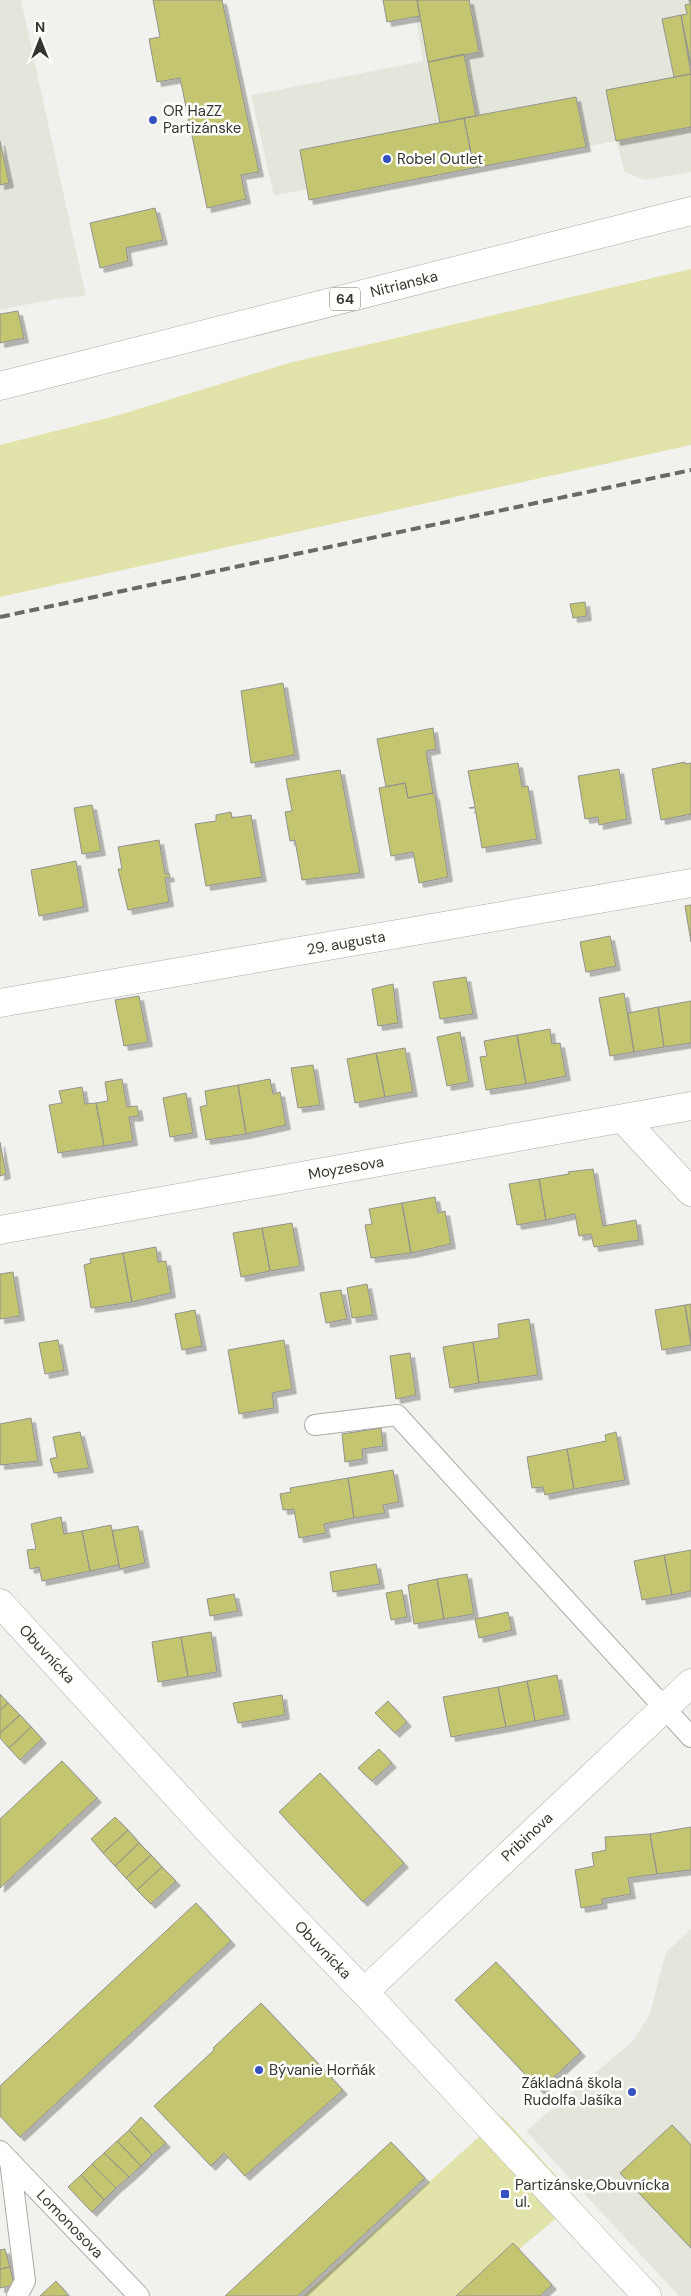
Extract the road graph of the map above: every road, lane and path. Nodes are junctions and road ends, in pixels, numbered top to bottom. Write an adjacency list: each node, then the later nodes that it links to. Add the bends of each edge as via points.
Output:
1 (691, 211): 2 (street, Nitrianska / 64)
2 (0, 386)
3 (691, 883): 4 (street, 29. augusta)
4 (0, 1003)
5 (691, 1106): 6 (street, Moyzesova)
6 (623, 1119): 7 (street); 8 (street, Moyzesova)
7 (691, 1192)
8 (0, 1230)
9 (315, 1425): 12 (lane, via 397,1415)
10 (0, 1603): 14 (street, Obuvnícka, via 222,1845)
11 (691, 1683): 12 (street, Pribinova)
12 (664, 1708): 13 (lane); 14 (street, Pribinova)
13 (691, 1737)
14 (364, 1992): 18 (street, Obuvnícka)
15 (5, 2156): 16 (lane, via 25,2281); 17 (lane, Lomonosova)
16 (17, 2296)
17 (139, 2296)
18 (647, 2296)

